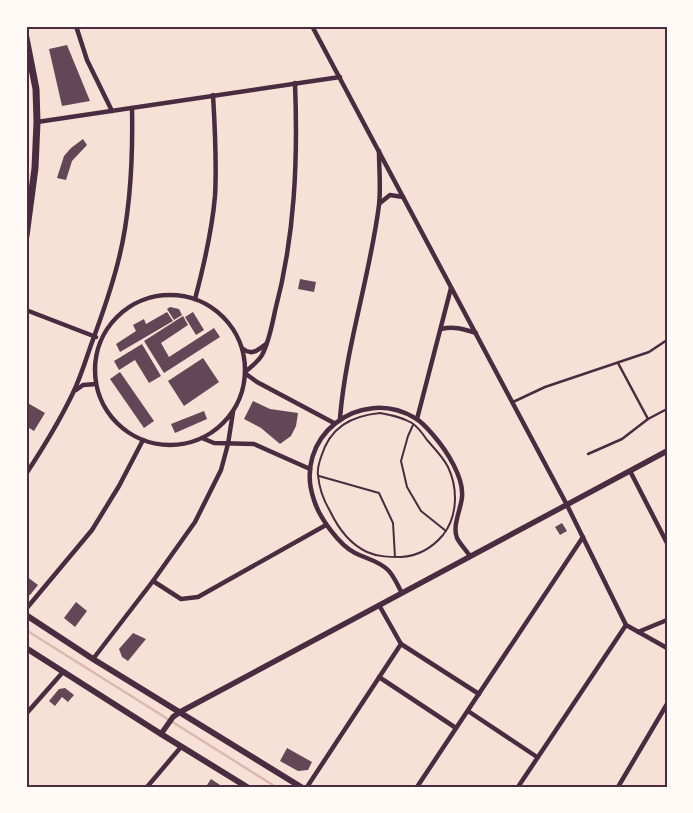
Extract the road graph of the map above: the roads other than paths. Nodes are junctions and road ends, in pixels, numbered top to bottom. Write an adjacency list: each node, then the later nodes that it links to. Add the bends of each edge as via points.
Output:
1 (76, 26): 8 (street, via 87,60)
2 (312, 26): 4 (street)
3 (26, 38): 9 (main road, via 36,89)
4 (340, 77): 5 (street); 10 (street)
5 (295, 83): 6 (street); 22 (street, via 296,170 290,240)
6 (213, 96): 7 (street); 15 (street, via 216,146 214,198 208,249)
7 (132, 108): 8 (street); 19 (street, via 126,224 119,262)
8 (112, 111): 9 (street)
9 (37, 122): 13 (main road)
10 (379, 150): 11 (street); 12 (street)
11 (403, 197): 12 (street, via 390,195); 14 (street)
12 (380, 203): 31 (street, via 343,388)
13 (26, 236)
14 (451, 288): 17 (street); 18 (street)
15 (195, 299): 20 (street, via 174,295 152,297 131,306 114,320); 23 (street, via 217,310 233,327)
16 (26, 310): 19 (street)
17 (440, 329): 18 (street, via 461,328); 32 (street)
18 (476, 333): 28 (street)
19 (94, 336): 20 (street); 27 (street)
20 (102, 339): 26 (street, via 96,361)
21 (667, 340): 24 (lane, via 649,352)
22 (267, 343): 23 (street, via 254,352); 25 (street, via 259,359)
23 (243, 349): 25 (street)
24 (618, 363): 28 (lane, via 545,387); 33 (lane)
25 (246, 372): 30 (street, via 242,394); 34 (street, via 257,382)
26 (96, 384): 27 (street, via 83,385); 36 (street, via 112,418)
27 (73, 393): 42 (street)
28 (513, 402): 43 (street)
29 (667, 408): 33 (lane)
30 (233, 411): 35 (street, via 220,427); 37 (street)
31 (340, 418): 32 (street, via 360,409 380,407 399,410); 34 (street)
32 (417, 418): 47 (street, via 435,437 457,471 463,496 455,531)
33 (648, 419): 39 (lane, via 622,439)
34 (334, 423): 40 (street, via 313,454)
35 (202, 438): 36 (street, via 173,445); 37 (street)
36 (143, 440): 51 (street, via 120,486 92,530)
37 (228, 444): 40 (street, via 254,444); 48 (street, via 221,470 194,522)
38 (667, 451): 41 (street)
39 (588, 454)
40 (310, 469): 44 (street, via 314,500)
41 (630, 471): 43 (street); 46 (street)
42 (26, 474)
43 (567, 505): 45 (street); 47 (street)
44 (326, 525): 48 (street, via 198,596 181,599); 49 (street, via 353,552 379,562 389,571)
45 (583, 537): 54 (street); 62 (street)
46 (667, 543)
47 (470, 556): 49 (street)
48 (153, 582): 59 (street)
49 (402, 593): 50 (street)
50 (379, 605): 56 (street); 65 (street)
51 (26, 609)
52 (26, 615): 59 (main road)
53 (667, 620): 55 (street)
54 (626, 625): 55 (street); 70 (street)
55 (638, 632): 58 (street)
56 (401, 644): 61 (street); 62 (street)
57 (26, 648): 60 (main road)
58 (667, 648)
59 (93, 659): 65 (main road)
60 (63, 672): 66 (street); 68 (main road)
61 (379, 677): 67 (street); 74 (street)
62 (479, 694): 64 (street)
63 (667, 704): 77 (street)
64 (468, 711): 67 (street); 70 (street)
65 (180, 712): 68 (street); 73 (main road)
66 (26, 714)
67 (456, 728): 75 (street)
68 (163, 732): 69 (main road)
69 (181, 747): 71 (street); 72 (main road)
70 (537, 757): 76 (street)
71 (147, 787)
72 (247, 787)
73 (302, 787)
74 (307, 787)
75 (417, 787)
76 (518, 787)
77 (618, 787)

